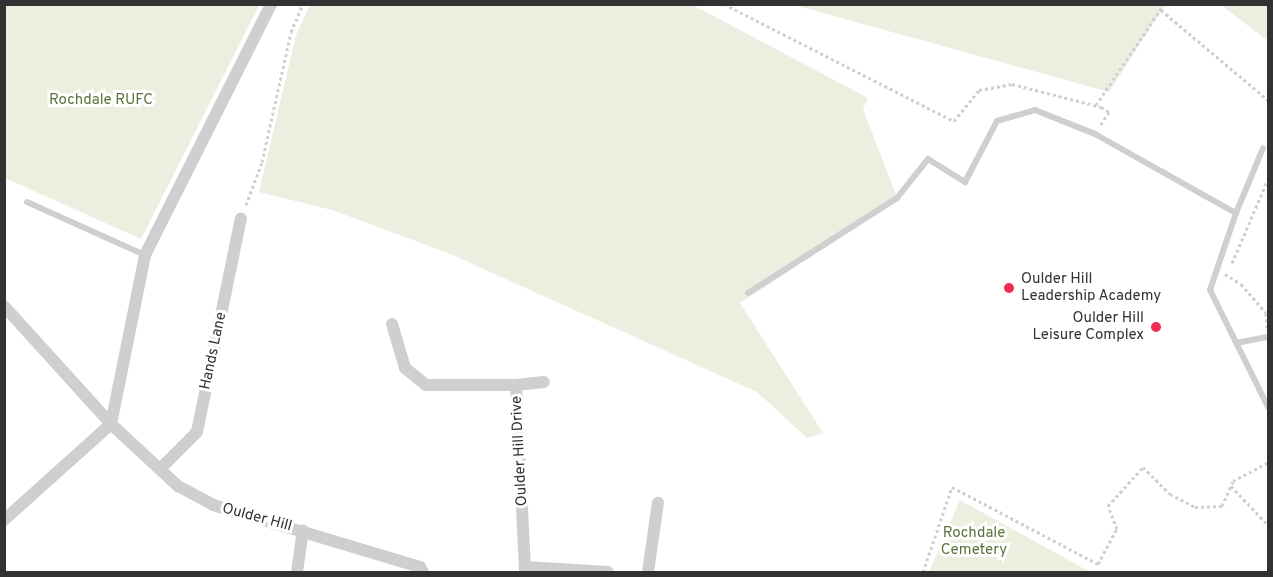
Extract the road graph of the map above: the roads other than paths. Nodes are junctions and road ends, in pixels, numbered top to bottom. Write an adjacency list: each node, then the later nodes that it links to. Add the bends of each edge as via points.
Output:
1 (271, 4): 6 (street)
2 (1263, 148): 4 (lane)
3 (27, 202): 6 (lane)
4 (1236, 213): 7 (lane, via 1095,134 1035,110 997,121 965,182 928,159 897,198); 11 (lane, via 1215,265 1210,290)
5 (241, 218): 16 (street, Hands Lane, via 197,432)
6 (145, 255): 15 (street)
7 (748, 293)
8 (4, 306): 15 (street, Oulder Hill)
9 (392, 324): 13 (street, Oulder Hill Drive, via 405,368 426,386)
10 (1268, 337): 11 (lane)
11 (1236, 343): 14 (lane)
12 (544, 382): 13 (street)
13 (516, 385): 20 (street, Oulder Hill Drive)
14 (1269, 407)
15 (111, 424): 16 (street, Oulder Hill); 18 (street)
16 (160, 469): 19 (street, Oulder Hill, via 178,486 213,505)
17 (658, 503): 24 (street)
18 (4, 520)
19 (303, 530): 21 (street); 22 (street, Oulder Hill, via 420,567)
20 (526, 570): 23 (street)
21 (297, 573)
22 (423, 573)
23 (608, 573)
24 (648, 573)

